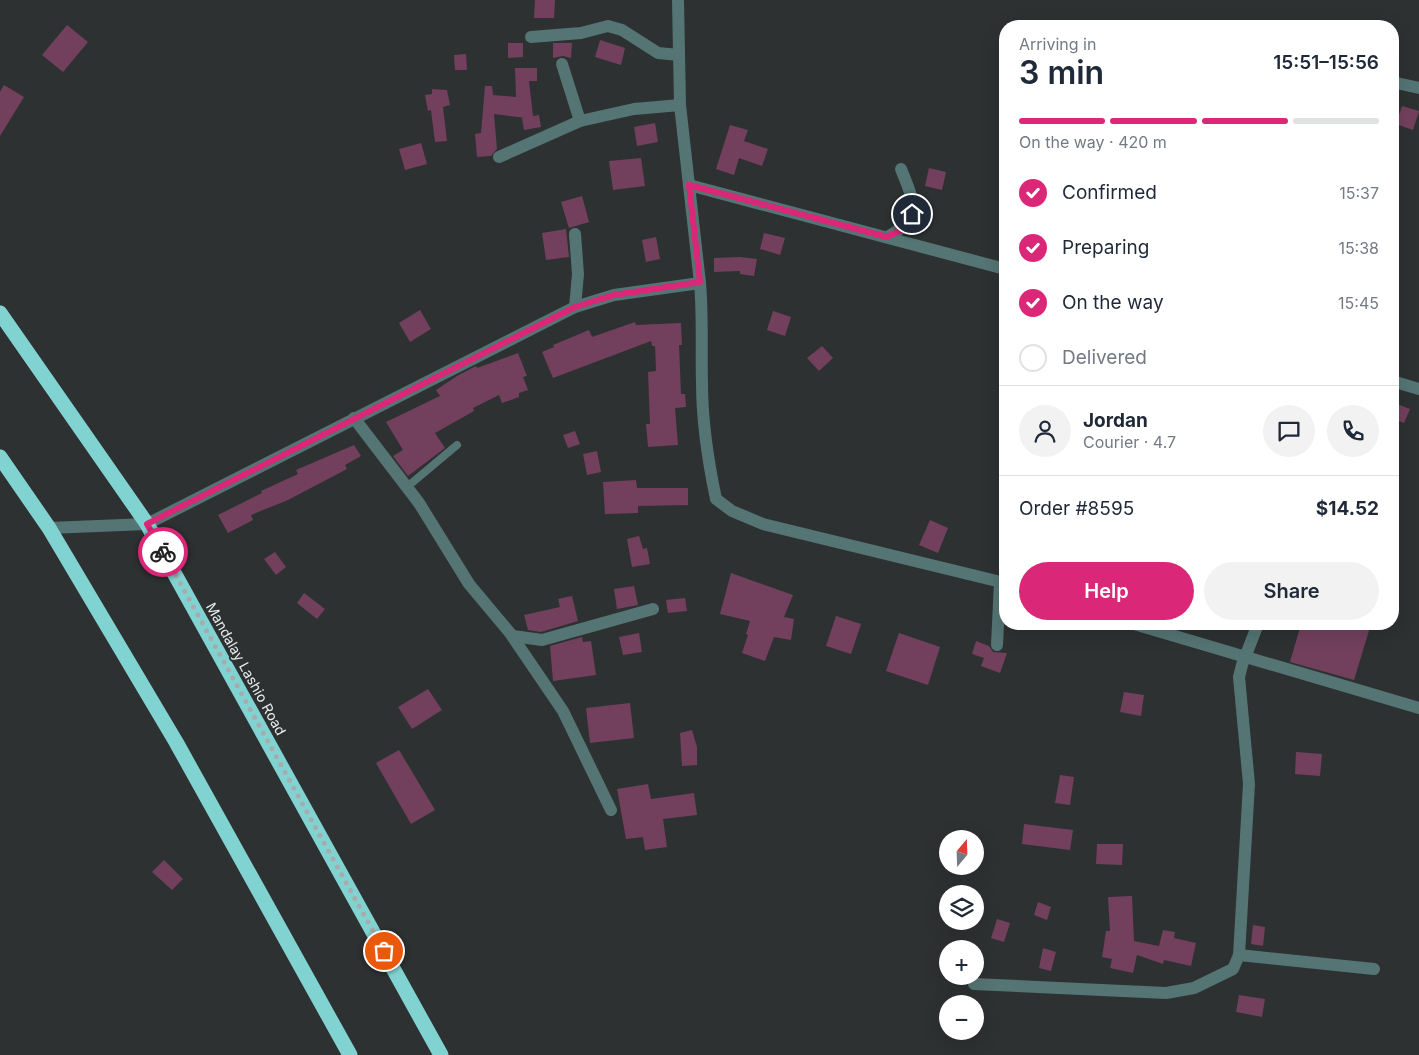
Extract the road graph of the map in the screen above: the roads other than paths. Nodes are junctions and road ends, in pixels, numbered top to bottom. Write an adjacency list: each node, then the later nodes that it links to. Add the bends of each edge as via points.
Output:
1 (678, 0): 3 (street)
2 (531, 37): 3 (street, via 581,33 608,26 622,30 658,53)
3 (679, 55): 7 (street)
4 (562, 64): 8 (street)
5 (1399, 84): 6 (street)
6 (1419, 88)
7 (680, 106): 8 (street, via 634,109); 11 (street)
8 (580, 122): 9 (street)
9 (499, 157)
10 (901, 169): 13 (street, via 913,199 912,214 903,229)
11 (689, 185): 13 (street); 15 (street)
12 (575, 234): 16 (street, via 578,274)
13 (887, 237): 14 (street)
14 (999, 267)
15 (700, 282): 16 (street, via 614,295); 26 (street, via 702,385 708,461 716,499 732,511 763,524)
16 (575, 307): 20 (street)
17 (0, 313): 24 (highway, Mandalay Lashio Road)
18 (1399, 384): 19 (street)
19 (1419, 389)
20 (354, 418): 23 (street); 24 (street)
21 (457, 446): 23 (lane)
22 (0, 457): 25 (highway)
23 (407, 487): 31 (street, via 469,584)
24 (147, 524): 25 (street); 40 (highway, Mandalay Lashio Road)
25 (49, 528): 39 (highway, via 181,750)
26 (999, 581)
27 (653, 610): 31 (street, via 542,640)
28 (999, 620): 32 (street)
29 (1154, 630): 33 (street)
30 (1256, 630): 33 (street)
31 (513, 636): 35 (street, via 563,711)
32 (997, 645)
33 (1246, 658): 34 (street); 36 (street, via 1239,677 1250,784)
34 (1419, 708)
35 (610, 810)
36 (1239, 955): 37 (street); 38 (street, via 1233,969 1194,988 1166,994)
37 (1374, 968)
38 (984, 985)
39 (350, 1055)
40 (441, 1055)

